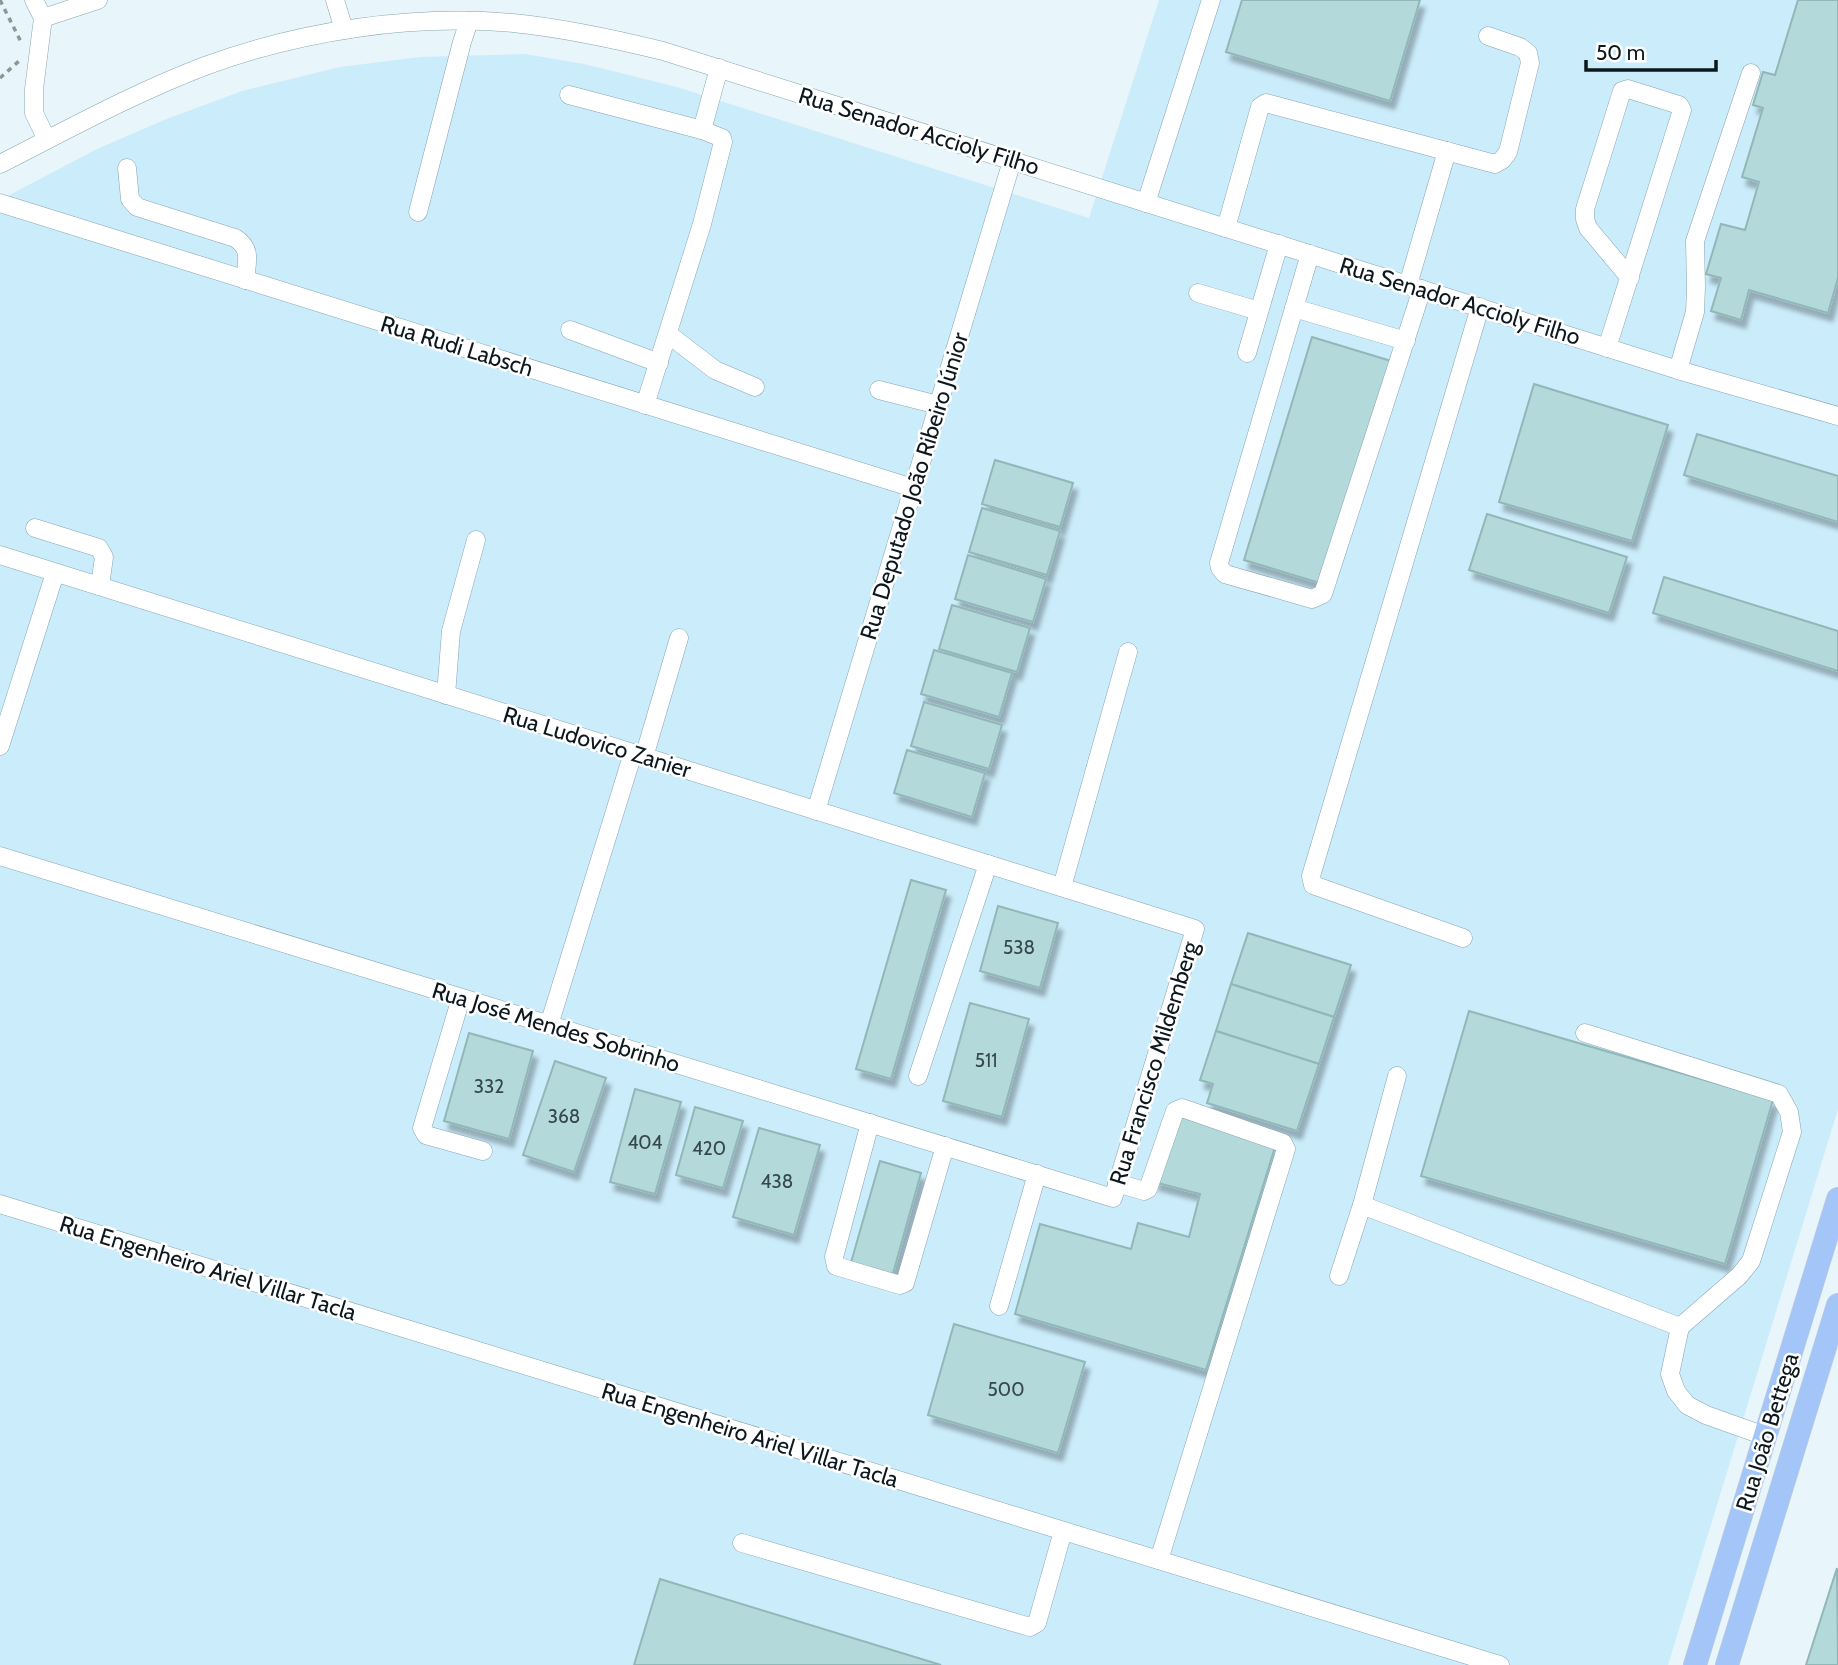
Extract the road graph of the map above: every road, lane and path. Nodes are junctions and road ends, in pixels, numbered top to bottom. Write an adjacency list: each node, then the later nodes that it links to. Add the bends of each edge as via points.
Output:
1 (0, 0): 12 (path, via 27,54)
2 (34, 0): 6 (street)
3 (98, 0): 6 (street)
4 (335, 0): 8 (street)
5 (1211, 0): 20 (street)
6 (43, 18): 15 (street, via 34,113)
7 (469, 21): 8 (street, Rua Senador Accioly Filho); 10 (street, Rua Senador Accioly Filho, via 615,39); 22 (street)
8 (344, 30): 15 (street, Rua Senador Accioly Filho, via 207,65)
9 (1488, 36): 16 (street, via 1520,47 1528,53 1530,63 1508,152 1494,163)
10 (719, 68): 14 (street); 17 (street, Rua Senador Accioly Filho)
11 (1751, 74): 39 (street, via 1695,241 1695,312)
12 (0, 78)
13 (569, 94): 14 (street)
14 (702, 130): 34 (street, via 723,142)
15 (47, 140): 18 (street, Rua Senador Accioly Filho)
16 (1447, 151): 23 (street, via 1263,104); 28 (street)
17 (1012, 161): 20 (street, Rua Senador Accioly Filho); 43 (street, Rua Deputado João Ribeiro Júnior)
18 (0, 164)
19 (127, 168): 27 (street, via 130,199 137,207 243,243 248,251)
20 (1146, 202): 23 (street, Rua Senador Accioly Filho)
21 (0, 203): 27 (street, Rua Rudi Labsch)
22 (418, 212)
23 (1226, 228): 24 (street, Rua Senador Accioly Filho)
24 (1279, 244): 25 (street, Rua Senador Accioly Filho); 32 (street)
25 (1310, 254): 28 (street, Rua Senador Accioly Filho); 31 (street)
26 (1630, 278): 26 (street, via 1682,110 1679,105 1628,89 1622,91 1585,219); 36 (street)
27 (245, 279): 42 (street, Rua Rudi Labsch)
28 (1415, 287): 30 (street, Rua Senador Accioly Filho); 35 (street)
29 (1198, 293): 32 (street)
30 (1480, 307): 36 (street, Rua Senador Accioly Filho); 61 (street, via 1311,876 1313,885)
31 (1294, 308): 35 (street); 35 (street, via 1219,563 1225,574 1312,599 1323,594)
32 (1259, 312): 37 (street)
33 (570, 330): 38 (street)
34 (668, 334): 38 (street); 40 (street, via 715,370)
35 (1406, 341)
36 (1607, 348): 39 (street, Rua Senador Accioly Filho)
37 (1247, 353)
38 (659, 363): 42 (street)
39 (1678, 370): 44 (street, Rua Senador Accioly Filho)
40 (755, 387)
41 (879, 390): 43 (street)
42 (645, 405): 45 (street, Rua Rudi Labsch)
43 (938, 405): 45 (street, Rua Deputado João Ribeiro Júnior)
44 (1838, 416)
45 (913, 488): 56 (street, Rua Deputado João Ribeiro Júnior)
46 (35, 528): 50 (street, via 99,548 104,556)
47 (476, 540): 53 (street, via 451,631)
48 (0, 555): 49 (street, Rua Ludovico Zanier)
49 (55, 573): 50 (street, Rua Ludovico Zanier); 54 (street)
50 (100, 586): 53 (street, Rua Ludovico Zanier)
51 (679, 638): 55 (street)
52 (1128, 652): 59 (street)
53 (446, 695): 55 (street, Rua Ludovico Zanier)
54 (0, 746)
55 (639, 755): 56 (street, Rua Ludovico Zanier); 63 (street)
56 (816, 811): 58 (street, Rua Ludovico Zanier)
57 (0, 856): 62 (street, Rua José Mendes Sobrinho)
58 (988, 864): 59 (street, Rua Ludovico Zanier); 65 (street)
59 (1062, 887): 60 (street, Rua Ludovico Zanier)
60 (1195, 929): 71 (street, Rua Francisco Mildemberg)
61 (1463, 938)
62 (461, 998): 63 (street, Rua José Mendes Sobrinho); 69 (street, via 422,1128 426,1135)
63 (549, 1025): 67 (street, Rua José Mendes Sobrinho)
64 (1585, 1033): 78 (street, via 1779,1094 1789,1112 1792,1132 1751,1261)
65 (918, 1076)
66 (1397, 1076): 74 (street)
67 (870, 1123): 68 (street, Rua José Mendes Sobrinho); 68 (street, via 834,1257 836,1266 905,1283)
68 (945, 1146): 70 (street, Rua José Mendes Sobrinho)
69 (483, 1152)
70 (1037, 1174): 71 (street, Rua José Mendes Sobrinho); 77 (street)
71 (1115, 1190): 82 (street, Rua José Mendes Sobrinho, via 1149,1189 1175,1111 1182,1108 1283,1143 1286,1149)
72 (1838, 1199): 79 (main road, Rua João Bettega)
73 (0, 1204): 80 (street, Rua Engenheiro Ariel Villar Tacla)
74 (1362, 1205): 75 (street); 78 (street)
75 (1339, 1276)
76 (1838, 1305): 85 (main road, Rua João Bettega)
77 (999, 1306)
78 (1680, 1327): 79 (street, via 1671,1374 1686,1405)
79 (1765, 1436): 84 (main road, Rua João Bettega)
80 (1063, 1531): 81 (street, via 1037,1623 1030,1627); 82 (street, Rua Engenheiro Ariel Villar Tacla)
81 (742, 1543)
82 (1159, 1560): 83 (street, Rua Engenheiro Ariel Villar Tacla)
83 (1500, 1665)
84 (1695, 1665)
85 (1727, 1665)

